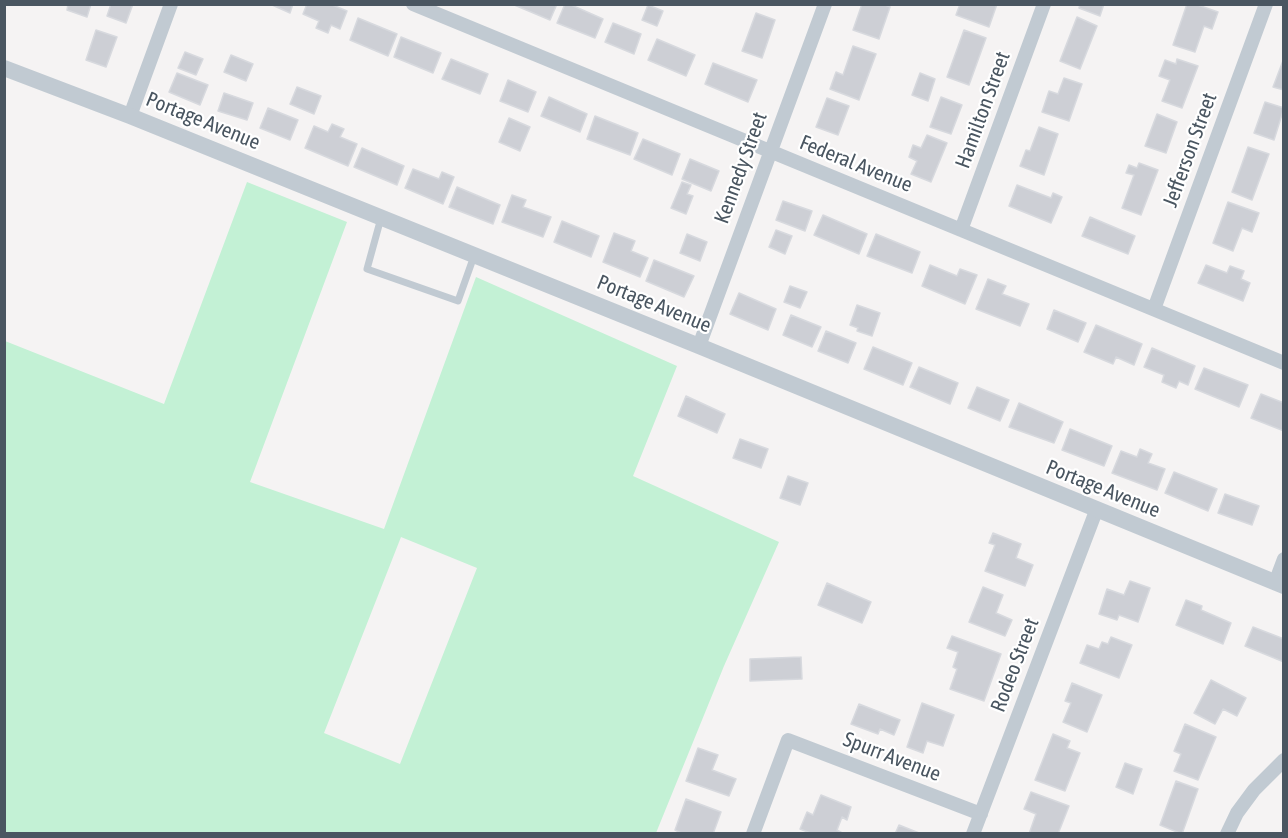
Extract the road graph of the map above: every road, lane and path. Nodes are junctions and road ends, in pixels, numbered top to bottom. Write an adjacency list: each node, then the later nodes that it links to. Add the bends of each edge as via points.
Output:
1 (171, 4): 7 (street)
2 (413, 4): 8 (street, Federal Avenue)
3 (825, 4): 8 (street, Kennedy Street)
4 (1044, 4): 10 (street, Hamilton Street)
5 (1266, 4): 12 (street, Jefferson Street)
6 (4, 68): 7 (street, Portage Avenue)
7 (130, 116): 9 (street, Portage Avenue)
8 (769, 151): 10 (street, Federal Avenue); 13 (street, Kennedy Street)
9 (381, 218): 11 (street, Portage Avenue); 11 (lane, via 367,268 458,301)
10 (960, 230): 12 (street, Federal Avenue)
11 (475, 255): 13 (street, Portage Avenue)
12 (1154, 309): 14 (street, Federal Avenue)
13 (699, 346): 15 (street, Portage Avenue)
14 (1284, 363)
15 (1096, 511): 17 (street, Portage Avenue); 19 (street, Rodeo Street)
16 (1284, 559): 17 (street)
17 (1279, 585)
18 (1284, 760): 22 (street, via 1254,790)
19 (981, 814): 20 (street, Spurr Avenue, via 788,741); 21 (street, Rodeo Street)
20 (753, 834)
21 (973, 834)
22 (1227, 834)

